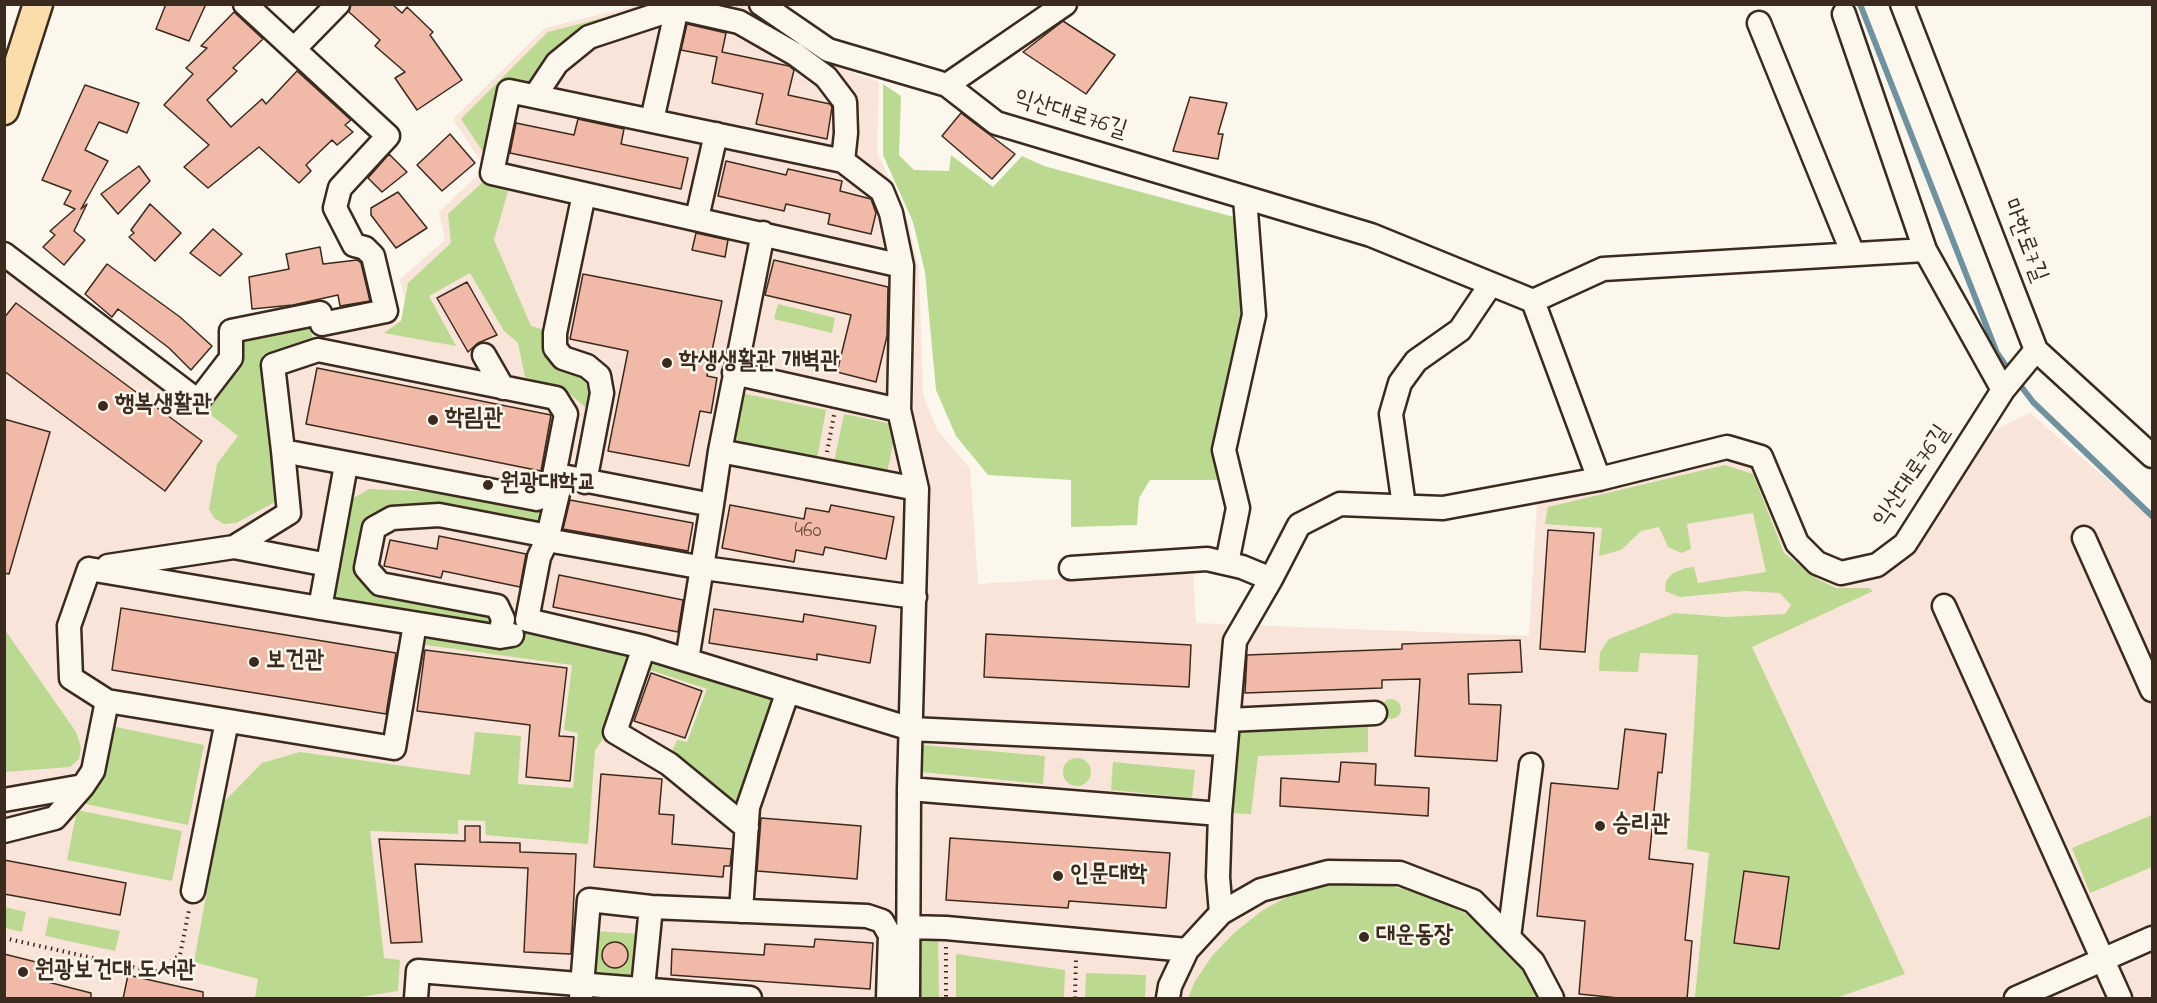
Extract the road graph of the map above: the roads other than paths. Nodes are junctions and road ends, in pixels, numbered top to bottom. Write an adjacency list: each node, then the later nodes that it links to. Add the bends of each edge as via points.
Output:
1 (38, 4): 13 (main road)
2 (245, 4): 10 (street)
3 (338, 4): 10 (street)
4 (761, 4): 11 (street, 익산대로76길, via 828,50)
5 (1065, 4): 11 (street)
6 (1902, 4): 28 (street, 마한로7길)
7 (677, 8): 12 (street, via 590,37 557,63); 14 (street); 16 (street, via 739,22 826,77 845,102)
8 (1844, 14): 21 (street)
9 (1759, 22): 23 (street)
10 (295, 48): 22 (street, via 388,136 340,188 335,208 354,244 373,256 386,311 322,324 320,313 231,331 231,358 198,401)
11 (947, 85): 18 (street, 익산대로76길, via 996,123)
12 (535, 96): 14 (street); 17 (street, via 509,91 492,173)
13 (4, 110)
14 (652, 120): 15 (street)
15 (716, 134): 16 (street); 19 (street)
16 (843, 161): 24 (street, via 882,191)
17 (584, 194): 19 (street); 38 (street, via 555,348 564,358 587,366 599,376 602,393)
18 (1245, 198): 25 (street, 익산대로76길, via 1371,236); 45 (street, via 1254,315 1224,450 1238,508)
19 (697, 218): 20 (street)
20 (763, 233): 24 (street); 29 (street)
21 (1925, 250): 23 (street); 31 (street)
22 (4, 254)
23 (1853, 254): 26 (street, via 1603,269)
24 (902, 266): 32 (street)
25 (1491, 284): 26 (street, 익산대로76길); 41 (street, via 1461,330 1416,361 1400,382 1391,414)
26 (1533, 301): 37 (street)
27 (484, 355): 30 (street)
28 (2029, 358): 31 (street, 익산대로76길); 35 (street, 마한로7길)
29 (734, 373): 32 (street); 34 (street)
30 (503, 387): 33 (street, via 318,350 273,365); 36 (street, via 556,398 566,414 552,486 537,500)
31 (2004, 388): 37 (street, 익산대로76길, via 1905,544 1877,565 1841,573 1817,562 1797,543 1761,457 1727,447)
32 (899, 410): 39 (street)
33 (283, 451): 36 (street); 44 (street, via 290,513)
34 (720, 451): 39 (street); 40 (street)
35 (2152, 456)
36 (346, 465): 46 (street)
37 (1599, 479): 41 (street, 익산대로76길, via 1443,508)
38 (585, 482): 40 (street); 42 (street, via 562,476)
39 (917, 489): 51 (street)
40 (712, 505): 47 (street)
41 (1404, 506): 50 (street, 익산대로76길, via 1340,504 1299,525)
42 (548, 538): 47 (street); 54 (street, via 538,557); 56 (street, via 439,514 392,518 374,528 366,568 380,584 497,606 503,619)
43 (2084, 538): 59 (street)
44 (234, 546): 46 (street); 49 (street)
45 (1227, 563): 48 (street, via 1207,559); 50 (street)
46 (328, 565): 53 (street)
47 (704, 568): 51 (street); 58 (street)
48 (1071, 568)
49 (89, 569): 53 (street); 61 (street, via 69,626 71,678)
50 (1271, 579): 63 (street, 익산대로76길, via 1235,641)
51 (915, 597): 65 (street)
52 (1944, 606): 82 (street)
53 (320, 608): 55 (street)
54 (527, 620): 56 (street, via 520,631); 57 (street)
55 (415, 624): 56 (street); 64 (street, via 394,747)
56 (500, 637)
57 (644, 648): 58 (street); 72 (street, via 615,732 669,764)
58 (687, 660): 60 (street)
59 (2152, 690)
60 (788, 691): 65 (street); 72 (street, via 748,807)
61 (108, 701): 64 (street); 68 (street, via 93,771)
62 (1375, 713): 63 (street)
63 (1227, 720): 66 (street, 익산대로76길)
64 (226, 721): 74 (street)
65 (911, 729): 66 (street); 69 (street)
66 (1225, 744): 71 (street, 익산대로76길)
67 (1531, 765): 79 (street)
68 (83, 786): 70 (street); 73 (street, via 55,818)
69 (909, 789): 71 (street); 78 (street)
70 (4, 800)
71 (1220, 814): 77 (street, 익산대로76길)
72 (747, 828): 76 (street)
73 (4, 831)
74 (193, 891)
75 (651, 906): 76 (street); 83 (street, via 589,900); 84 (street)
76 (741, 911): 87 (street, via 867,916 882,921 890,935)
77 (1221, 913): 79 (street, via 1261,890 1328,872 1400,873 1473,902); 81 (street)
78 (908, 927): 81 (street); 88 (street)
79 (1509, 937): 90 (street, via 1533,962)
80 (2152, 938): 82 (street)
81 (1187, 950): 89 (street)
82 (2103, 960): 91 (street); 92 (street)
83 (581, 991): 84 (street); 86 (street, via 418,971)
84 (643, 994): 85 (street)
85 (736, 998)
86 (416, 999)
87 (888, 999)
88 (908, 999)
89 (1168, 999)
90 (1552, 999)
91 (2016, 999)
92 (2120, 999)

